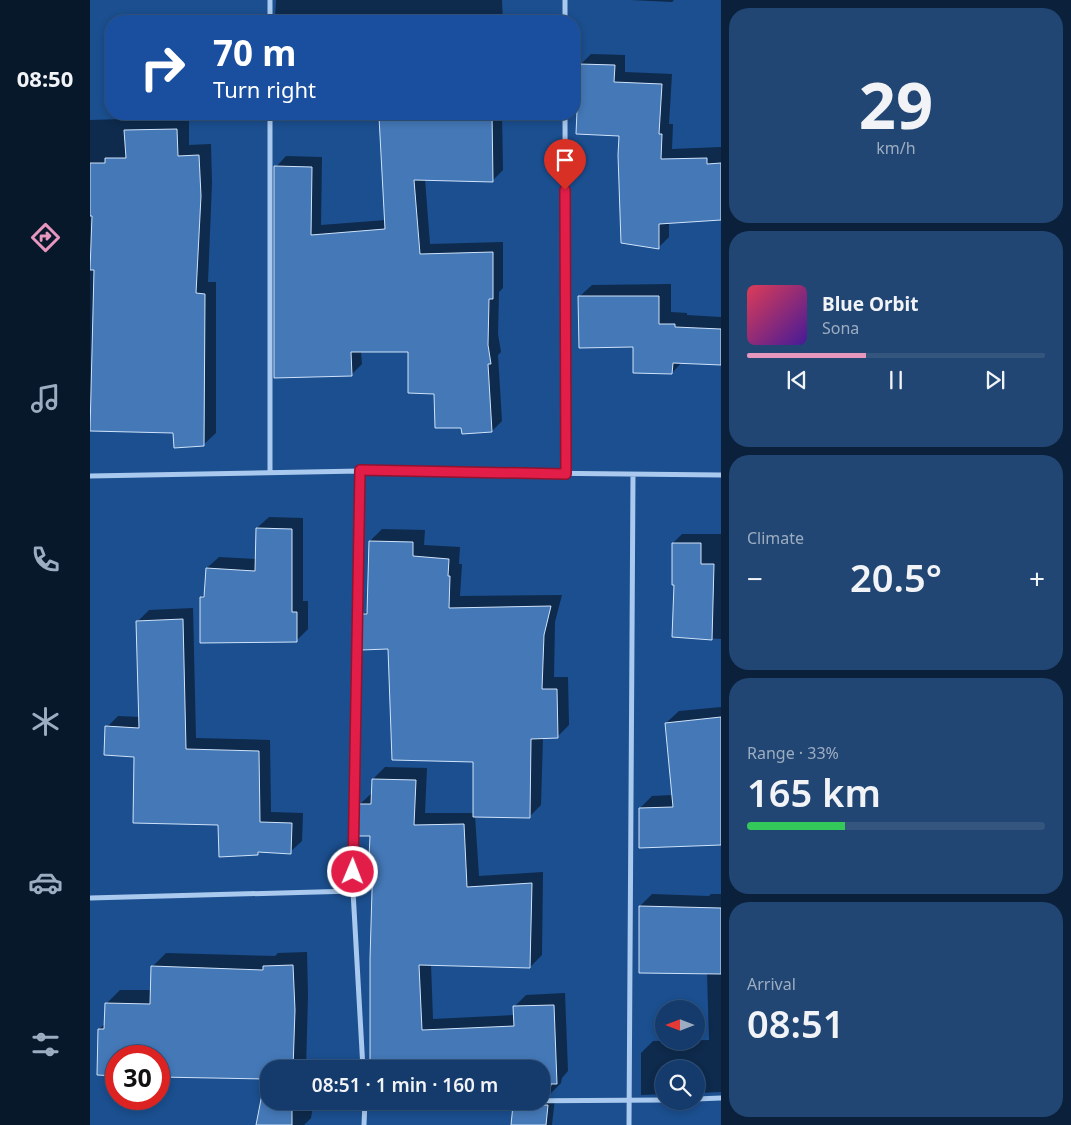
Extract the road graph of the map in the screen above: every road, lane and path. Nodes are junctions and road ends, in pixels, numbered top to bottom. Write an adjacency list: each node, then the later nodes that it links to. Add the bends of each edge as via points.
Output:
1 (270, 0): 3 (street)
2 (564, 0): 4 (street)
3 (270, 15)
4 (565, 15)
5 (270, 120): 8 (street)
6 (565, 120): 9 (street)
7 (360, 470): 8 (street); 9 (street); 13 (street)
8 (270, 472): 12 (street)
9 (566, 474): 10 (street)
10 (633, 475): 11 (street); 20 (street)
11 (721, 475)
12 (90, 476)
13 (353, 891): 14 (street); 15 (street)
14 (90, 898)
15 (362, 1060)
16 (721, 1098): 17 (street)
17 (705, 1099)
18 (655, 1101): 20 (street)
19 (550, 1102): 20 (street)
20 (629, 1102): 23 (street)
21 (365, 1110): 22 (street)
22 (364, 1125)
23 (628, 1125)

